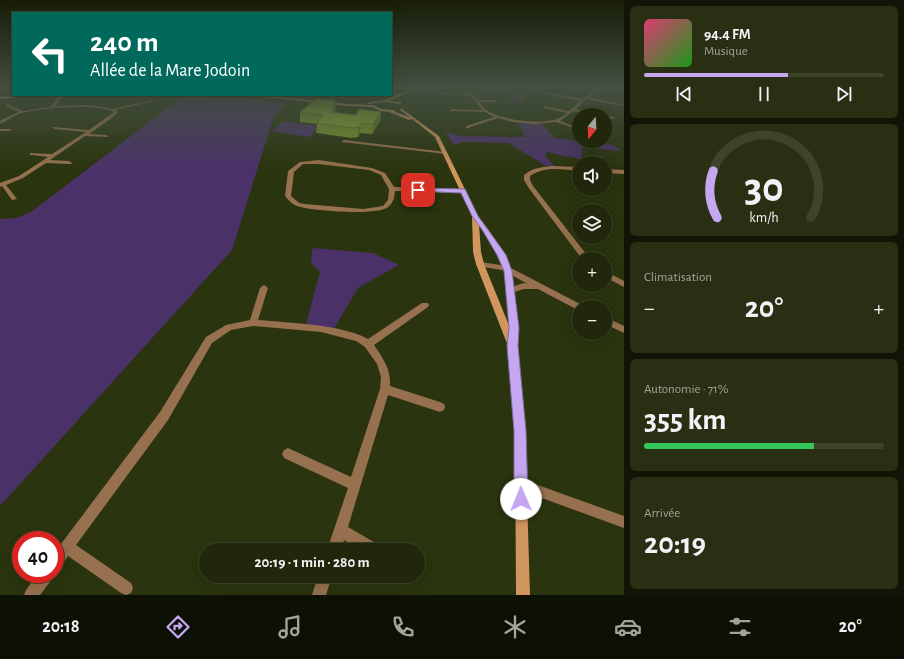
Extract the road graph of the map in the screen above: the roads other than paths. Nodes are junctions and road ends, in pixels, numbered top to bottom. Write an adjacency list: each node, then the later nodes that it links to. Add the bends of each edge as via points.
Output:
1 (17, 114): 9 (street)
2 (114, 114): 16 (street)
3 (397, 114): 10 (street)
4 (408, 114): 10 (street)
5 (491, 114): 7 (street)
6 (567, 114): 8 (street)
7 (497, 117): 8 (street, via 518,121); 12 (street)
8 (557, 121): 11 (street)
9 (0, 123)
10 (424, 125): 21 (street, via 437,136)
11 (572, 126)
12 (468, 127)
13 (55, 128): 16 (street)
14 (0, 130): 15 (street)
15 (10, 130)
16 (91, 130): 17 (street)
17 (84, 135): 18 (street); 22 (street)
18 (106, 136)
19 (344, 141): 21 (street)
20 (32, 154): 22 (street)
21 (446, 154): 30 (street)
22 (53, 156): 23 (street)
23 (45, 161): 24 (street); 28 (street, via 21,177)
24 (69, 163)
25 (572, 169): 33 (street, via 540,169 527,175 527,180)
26 (612, 171): 27 (street)
27 (624, 172)
28 (1, 185): 31 (street)
29 (392, 190): 29 (street, via 388,205 363,210 305,206 288,196 291,171 302,163 319,162 377,171 383,174); 30 (street)
30 (463, 191): 32 (street)
31 (14, 199)
32 (475, 216): 34 (street); 35 (street, via 502,255)
33 (581, 252)
34 (480, 264): 35 (street); 47 (street)
35 (508, 271): 39 (street); 40 (street)
36 (612, 278): 37 (street)
37 (624, 284)
38 (264, 288): 43 (street)
39 (538, 288): 40 (street, via 524,286); 42 (street)
40 (511, 290): 47 (street, via 514,328)
41 (425, 305): 46 (street)
42 (572, 305)
43 (253, 322): 46 (street, via 321,329 358,338); 57 (street, via 229,327 209,340 164,416)
44 (612, 324): 45 (street)
45 (624, 330)
46 (368, 344): 48 (street, via 381,362 386,378)
47 (512, 346): 51 (street, via 518,389)
48 (385, 389): 49 (street); 52 (street)
49 (440, 407)
50 (288, 454): 52 (street)
51 (521, 484): 53 (street); 64 (street)
52 (355, 485): 54 (street)
53 (624, 522)
54 (340, 530): 55 (street); 56 (street)
55 (336, 543)
56 (362, 543)
57 (67, 547): 58 (street); 61 (street)
58 (64, 551)
59 (40, 583): 62 (street)
60 (323, 583): 63 (street)
61 (126, 588)
62 (31, 595)
63 (319, 595)
64 (523, 595)

